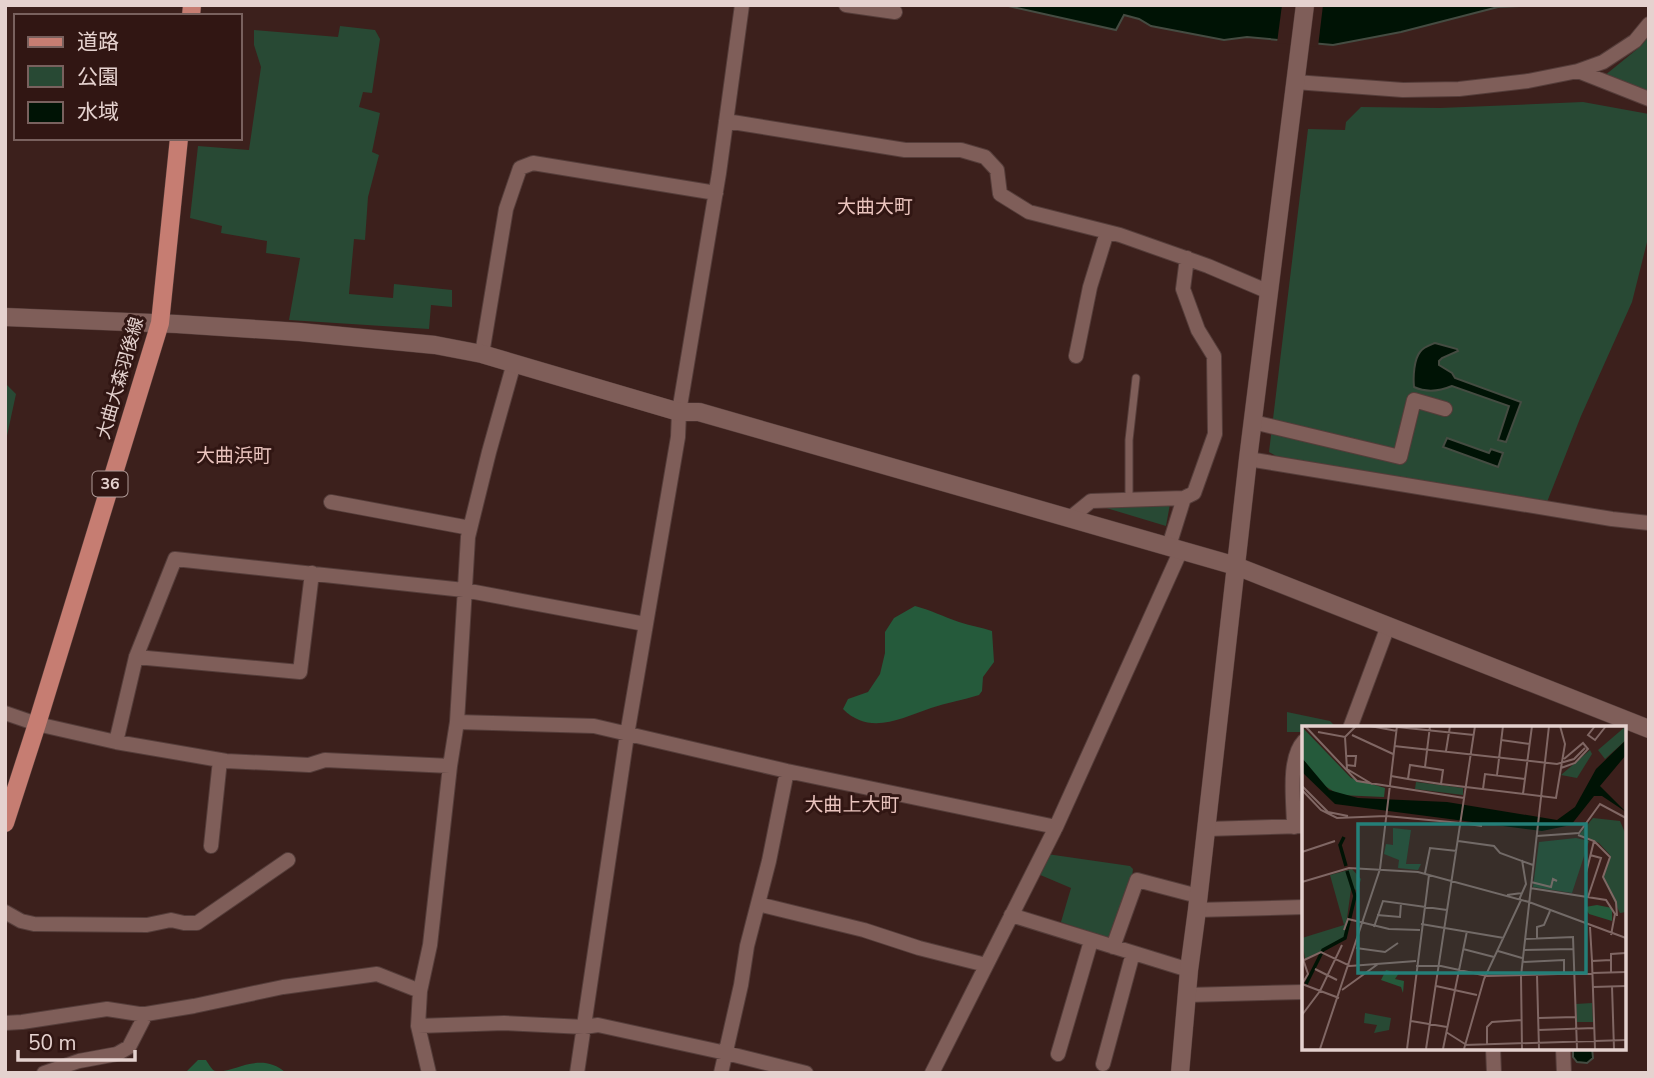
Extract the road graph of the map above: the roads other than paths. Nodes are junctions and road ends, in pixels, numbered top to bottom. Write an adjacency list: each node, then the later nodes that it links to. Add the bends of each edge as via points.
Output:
1 (741, 5): 9 (street)
2 (846, 5): 4 (street)
3 (1305, 5): 7 (street)
4 (895, 12)
5 (1649, 24): 6 (street, via 1635,41 1604,62)
6 (1578, 71): 7 (street, via 1459,89); 8 (street)
7 (1295, 82): 14 (street)
8 (1649, 99)
9 (726, 121): 11 (street); 12 (street, via 905,150 961,150 985,157 997,170 1000,194 1028,212)
10 (179, 140): 16 (main road, 大曲大森羽後線 / 36)
11 (716, 193): 17 (street, via 533,163 520,168 506,208); 22 (street)
12 (1107, 232): 13 (street); 18 (street)
13 (1187, 258): 14 (street); 25 (street, via 1183,289 1198,330 1214,356 1215,434 1194,493)
14 (1269, 292): 23 (street)
15 (5, 317): 16 (street)
16 (160, 323): 17 (street, via 300,332); 40 (main road, 大曲大森羽後線 / 36)
17 (482, 354): 19 (street)
18 (1076, 356)
19 (514, 363): 22 (street); 30 (street)
20 (1136, 378): 26 (lane)
21 (1445, 408): 23 (street, via 1414,400 1400,457)
22 (679, 412): 28 (street, via 699,412); 35 (street)
23 (1252, 422): 24 (street)
24 (1248, 459): 29 (street); 32 (street)
25 (1184, 498): 26 (street); 31 (street)
26 (1129, 500): 28 (street, via 1091,501)
27 (331, 502): 30 (street)
28 (1070, 518): 31 (street)
29 (1649, 523)
30 (470, 528): 34 (street)
31 (1175, 548): 32 (street); 51 (street)
32 (1236, 566): 36 (street); 52 (street)
33 (312, 573): 34 (street); 37 (street, via 176,559); 37 (street, via 300,672)
34 (464, 590): 35 (street); 39 (street)
35 (645, 624): 43 (street)
36 (1388, 626): 41 (street); 42 (street)
37 (136, 657): 44 (street)
38 (5, 713): 40 (street)
39 (457, 722): 43 (street, via 594,726); 47 (street)
40 (37, 724): 44 (street); 49 (main road, 大曲大森羽後線 / 36)
41 (1351, 726)
42 (1649, 729)
43 (627, 735): 48 (street); 71 (street)
44 (116, 742): 46 (street)
45 (1302, 743): 50 (street, via 1294,765)
46 (220, 760): 47 (street); 53 (street)
47 (450, 766): 65 (street)
48 (787, 771): 51 (street); 56 (street)
49 (5, 823)
50 (1299, 826): 52 (street)
51 (1056, 827): 59 (street)
52 (1207, 829): 55 (street)
53 (211, 846)
54 (288, 860): 58 (street, via 197,923 34,924)
55 (1198, 903): 57 (street); 61 (street, via 1137,880); 64 (street)
56 (758, 904): 63 (street); 74 (street)
57 (1302, 907)
58 (5, 912)
59 (1011, 915): 60 (street); 63 (street)
60 (1091, 940): 61 (street); 75 (street)
61 (1113, 947): 62 (street)
62 (1133, 953): 64 (street); 76 (street)
63 (986, 965): 82 (street)
64 (1189, 970): 67 (street)
65 (421, 991): 68 (street, via 377,974); 70 (street)
66 (1302, 992): 67 (street)
67 (1187, 995): 83 (street)
68 (146, 1014): 69 (street, via 107,1009); 77 (street, via 129,1047 117,1054)
69 (5, 1023)
70 (418, 1026): 71 (street, via 504,1023); 78 (street)
71 (584, 1027): 74 (street, via 598,1025); 79 (street)
72 (1493, 1050): 84 (street)
73 (1563, 1050): 85 (street)
74 (726, 1053): 80 (street); 81 (street)
75 (1058, 1054)
76 (1102, 1064)
77 (44, 1073)
78 (429, 1073)
79 (577, 1073)
80 (721, 1073)
81 (806, 1073)
82 (932, 1073)
83 (1180, 1073)
84 (1494, 1073)
85 (1564, 1073)

